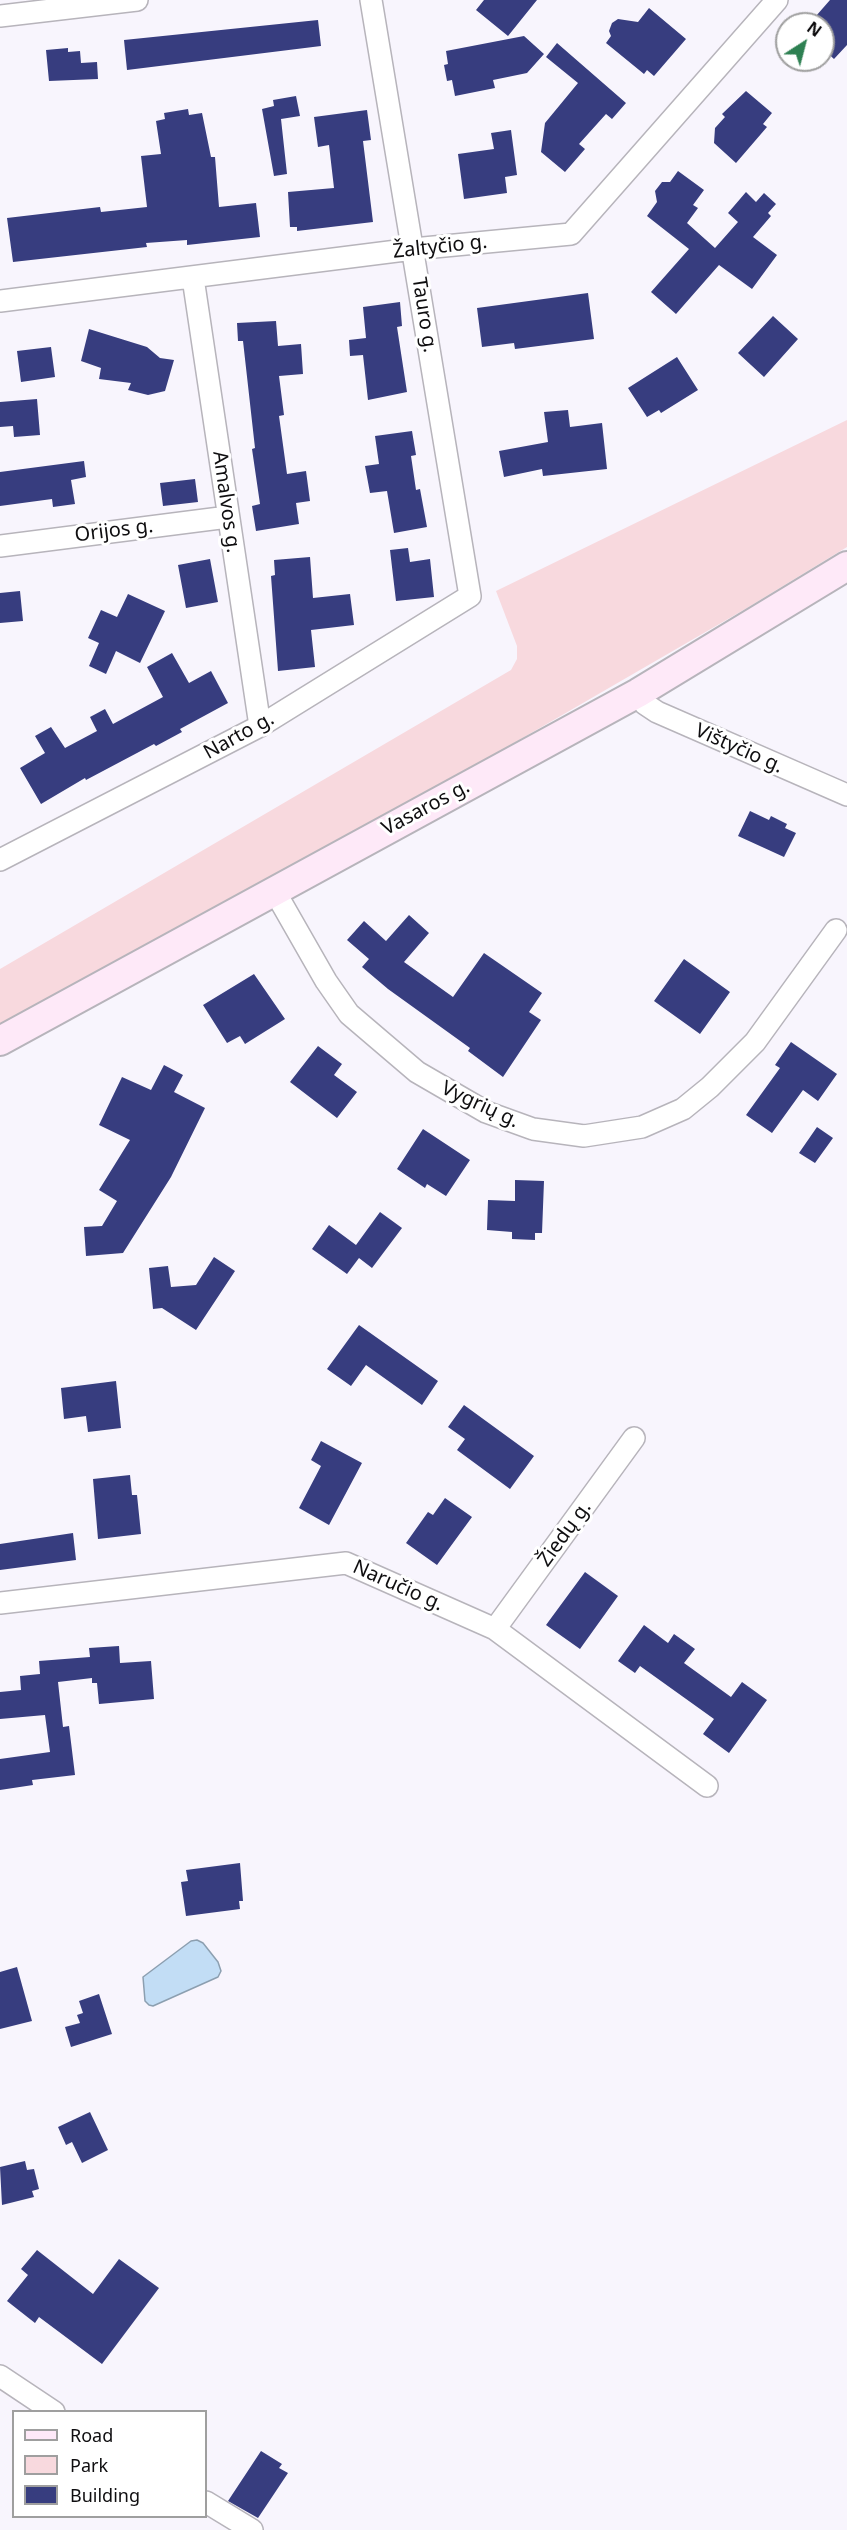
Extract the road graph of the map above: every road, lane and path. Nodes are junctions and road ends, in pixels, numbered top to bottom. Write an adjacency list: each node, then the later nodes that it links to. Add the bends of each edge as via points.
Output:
1 (137, 0): 4 (street)
2 (371, 0): 5 (street, Tauro g.)
3 (777, 0): 5 (street, Žaltyčio g., via 571,234)
4 (0, 16)
5 (413, 249): 6 (street, Žaltyčio g.); 11 (street, Tauro g.)
6 (193, 278): 7 (street, Žaltyčio g.); 8 (street, Amalvos g.)
7 (0, 300)
8 (228, 516): 9 (street, Orijos g.); 13 (street, Amalvos g.)
9 (0, 546)
10 (847, 566): 12 (main road, Vasaros g.)
11 (470, 596): 13 (street, Narto g.)
12 (638, 693): 14 (street, Vištyčio g., via 657,712); 16 (main road, Vasaros g.)
13 (260, 726): 15 (street, Narto g.)
14 (847, 795)
15 (0, 860)
16 (274, 890): 17 (street, Vygrių g., via 349,1014 409,1065 486,1112 533,1129 584,1136 642,1127 683,1108 710,1087 755,1042); 18 (main road, Vasaros g.)
17 (836, 930)
18 (0, 1041)
19 (634, 1438): 21 (street, Žiedų g.)
20 (0, 1603): 21 (street, Naručio g., via 346,1563)
21 (495, 1629): 22 (street, Naručio g.)
22 (707, 1786)
23 (0, 2376): 24 (street)
24 (51, 2410)
25 (207, 2503): 26 (street)
26 (252, 2530)

